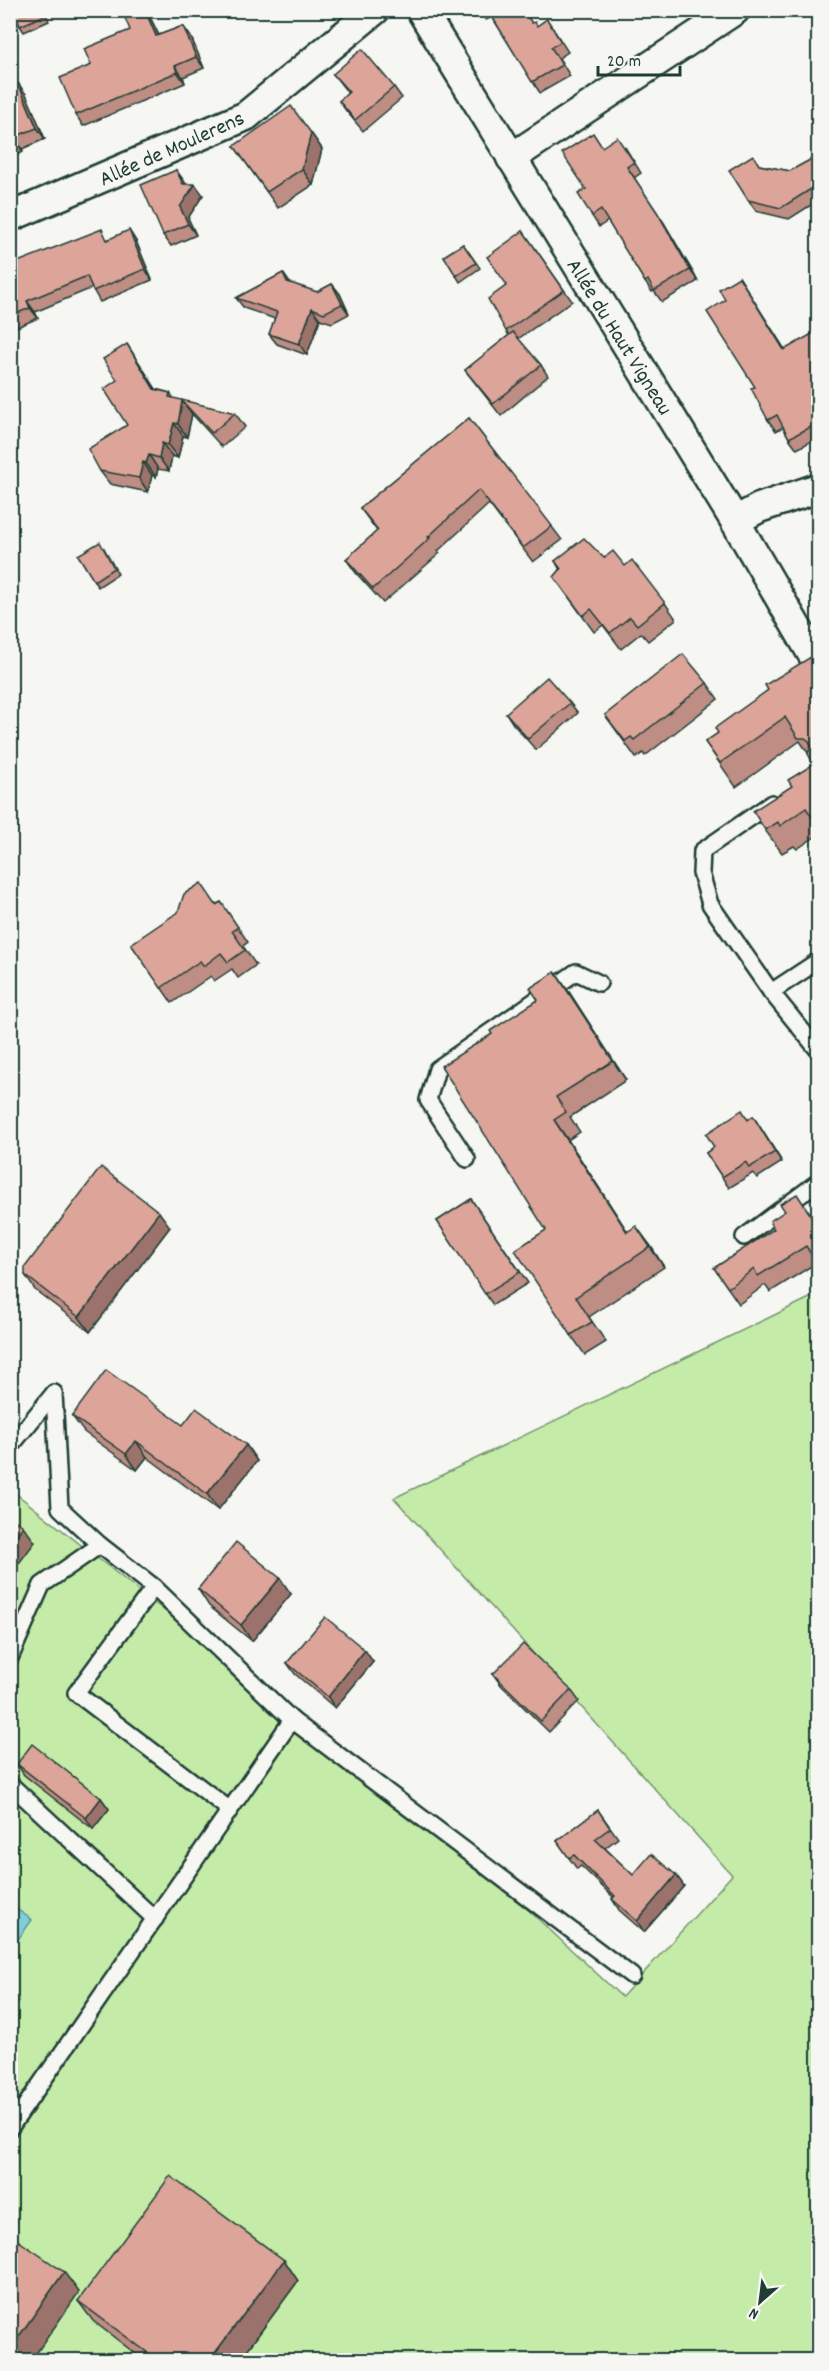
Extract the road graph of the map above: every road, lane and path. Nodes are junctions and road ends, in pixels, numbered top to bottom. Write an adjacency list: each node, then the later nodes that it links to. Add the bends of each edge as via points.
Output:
1 (375, 10): 5 (street, Allée de Moulerens, via 246,116)
2 (421, 10): 4 (street, Allée du Haut Vigneau)
3 (735, 10): 4 (street)
4 (511, 158): 7 (street, Allée du Haut Vigneau)
5 (10, 217)
6 (819, 488): 7 (street, via 759,508)
7 (735, 521): 8 (street, Allée du Haut Vigneau)
8 (819, 664)
9 (780, 797): 12 (lane, via 702,851 701,873 710,904)
10 (819, 961): 12 (lane)
11 (599, 983): 14 (lane, via 576,972 437,1069 428,1100)
12 (771, 992): 13 (lane)
13 (819, 1050)
14 (467, 1159)
15 (819, 1182): 16 (lane)
16 (744, 1237)
17 (10, 1447): 18 (lane, via 54,1393 60,1508)
18 (100, 1545): 19 (lane); 20 (lane, via 42,1585)
19 (154, 1587): 21 (lane); 23 (lane, via 76,1693)
20 (10, 1658)
21 (292, 1720): 23 (lane); 25 (lane)
22 (10, 1784): 24 (lane)
23 (230, 1810): 24 (lane)
24 (155, 1919): 26 (lane)
25 (632, 1976)
26 (10, 2128)

